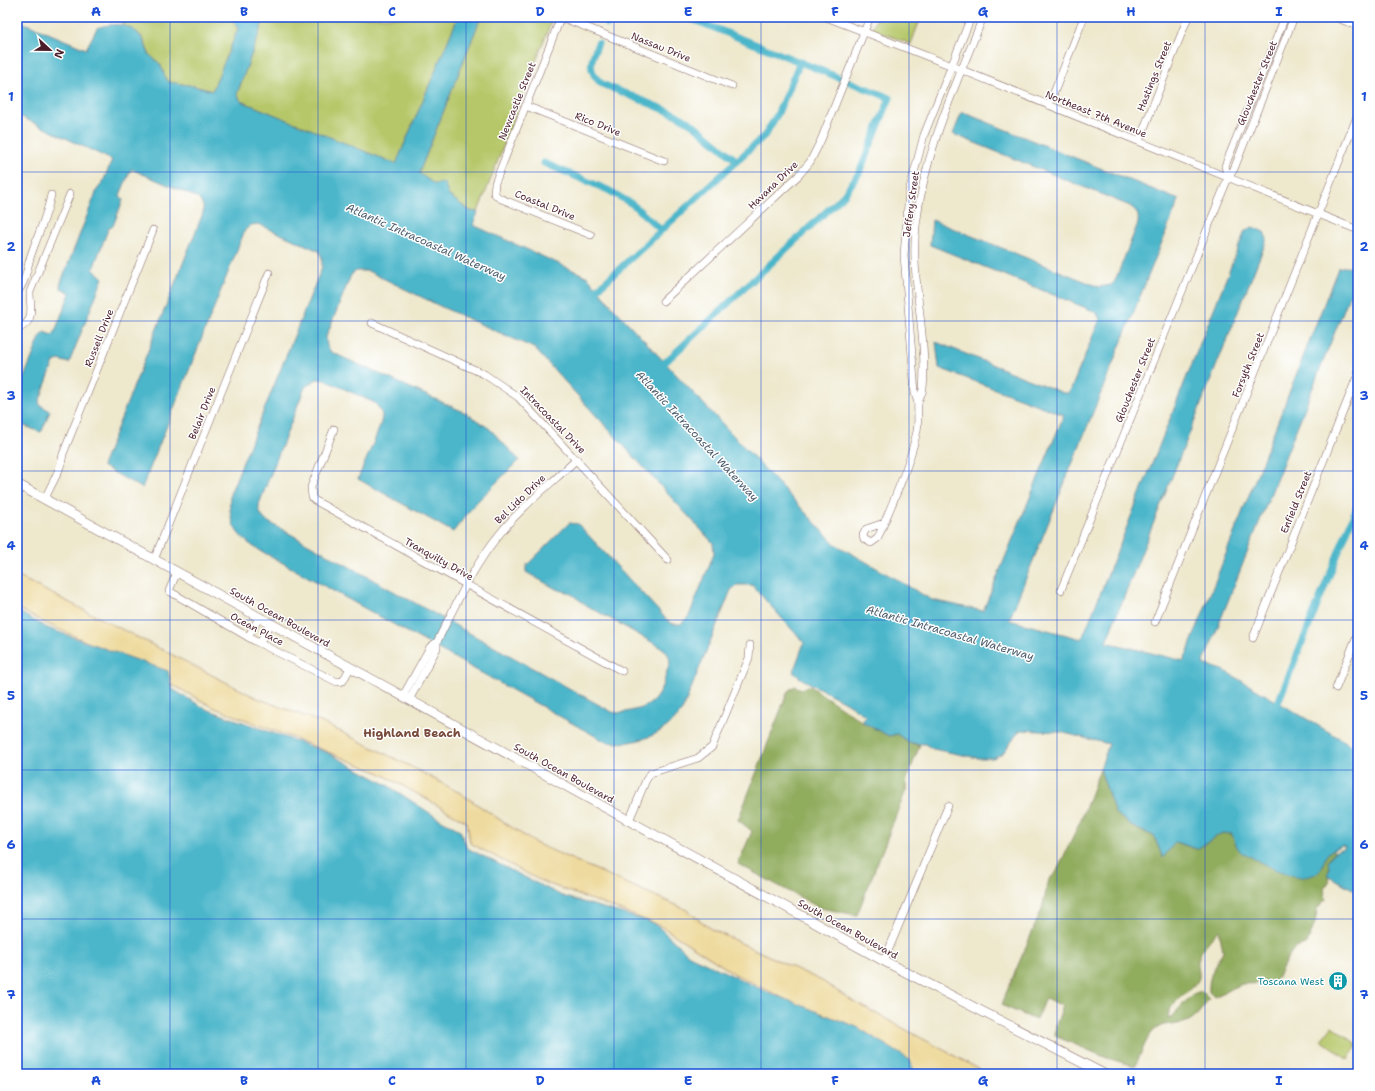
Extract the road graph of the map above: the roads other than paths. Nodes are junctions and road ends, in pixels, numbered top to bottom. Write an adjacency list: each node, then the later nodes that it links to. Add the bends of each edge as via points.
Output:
1 (561, 17): 17 (street, Nassau Drive); 19 (street, Newcastle Street)
2 (826, 17): 12 (street, Northeast 7th Avenue)
3 (870, 17): 12 (street, Havana Drive)
4 (971, 17): 14 (street, Jeffery Street)
5 (983, 17): 16 (street, Jeffery Street)
6 (1084, 17): 18 (street)
7 (1188, 17): 21 (street, Hastings Street)
8 (1285, 17): 13 (street, Glouchester Street)
9 (1294, 17): 15 (street, Glouchester Street)
10 (1338, 17): 11 (main road)
11 (1358, 25)
12 (864, 32): 14 (street, Northeast 7th Avenue); 35 (street, Havana Drive, via 816,152 802,172)
13 (1267, 63): 15 (street); 25 (street, Glouchester Street, via 1226,166)
14 (952, 66): 16 (street, Northeast 7th Avenue); 23 (street, Jeffery Street)
15 (1275, 66): 25 (street, Glouchester Street, via 1234,169)
16 (962, 70): 18 (street, Northeast 7th Avenue); 24 (street, Jeffery Street, via 935,138)
17 (732, 86)
18 (1049, 105): 21 (street, Northeast 7th Avenue)
19 (526, 106): 22 (street, Rico Drive); 26 (street, Newcastle Street, via 495,183)
20 (1358, 114): 29 (street, Forsyth Street)
21 (1139, 142): 25 (street, Northeast 7th Avenue)
22 (664, 161)
23 (914, 167): 24 (street); 39 (street, Jeffery Street, via 906,217 904,255 915,393)
24 (926, 170): 39 (street, Jeffery Street, via 915,242 922,339 922,390)
25 (1228, 178): 29 (street, Northeast 7th Avenue); 49 (street, Glouchester Street)
26 (494, 193): 32 (street, Coastal Drive, via 499,198)
27 (70, 194): 37 (street, via 30,292 31,317 25,325)
28 (51, 195): 34 (street, via 24,282)
29 (1318, 214): 31 (street, Northeast 7th Avenue); 51 (street, Forsyth Street)
30 (153, 230): 43 (street, Russell Drive, via 63,454 55,468 55,477)
31 (1358, 230)
32 (591, 235)
33 (269, 273): 45 (street, Belair Drive)
34 (17, 292)
35 (662, 300)
36 (372, 323): 41 (street, Intracoastal Drive, via 484,374 504,386 527,405)
37 (17, 329)
38 (1358, 374): 55 (street, Enfield Street)
39 (918, 403): 44 (street, Jeffery Street, via 917,430 911,452)
40 (334, 429): 48 (street, Tranquilty Drive, via 311,487 314,500)
41 (577, 459): 46 (street, Intracoastal Drive); 48 (street, Bel Lido Drive, via 502,530)
42 (17, 484): 43 (main road, South Ocean Boulevard)
43 (45, 500): 45 (main road, South Ocean Boulevard)
44 (884, 523)
45 (154, 560): 47 (main road, South Ocean Boulevard)
46 (668, 560)
47 (177, 572): 50 (main road, South Ocean Boulevard); 54 (street, Ocean Place, via 169,591)
48 (466, 585): 59 (street, Tranquilty Drive); 61 (street, Bel Lido Drive)
49 (1061, 590)
50 (259, 618): 52 (main road, South Ocean Boulevard); 54 (street)
51 (1156, 622)
52 (270, 623): 56 (street); 58 (main road, South Ocean Boulevard)
53 (1358, 633): 60 (street)
54 (248, 637): 56 (street, Ocean Place)
55 (1254, 638)
56 (260, 643): 58 (street, Ocean Place, via 337,682 343,681)
57 (750, 645): 63 (street, via 750,658 712,747 698,758 651,773)
58 (350, 668): 61 (main road, South Ocean Boulevard)
59 (622, 670)
60 (1336, 688)
61 (406, 698): 63 (main road, South Ocean Boulevard)
62 (948, 806): 64 (street)
63 (629, 821): 64 (main road, South Ocean Boulevard)
64 (884, 961): 65 (main road, South Ocean Boulevard)
65 (1104, 1074)

